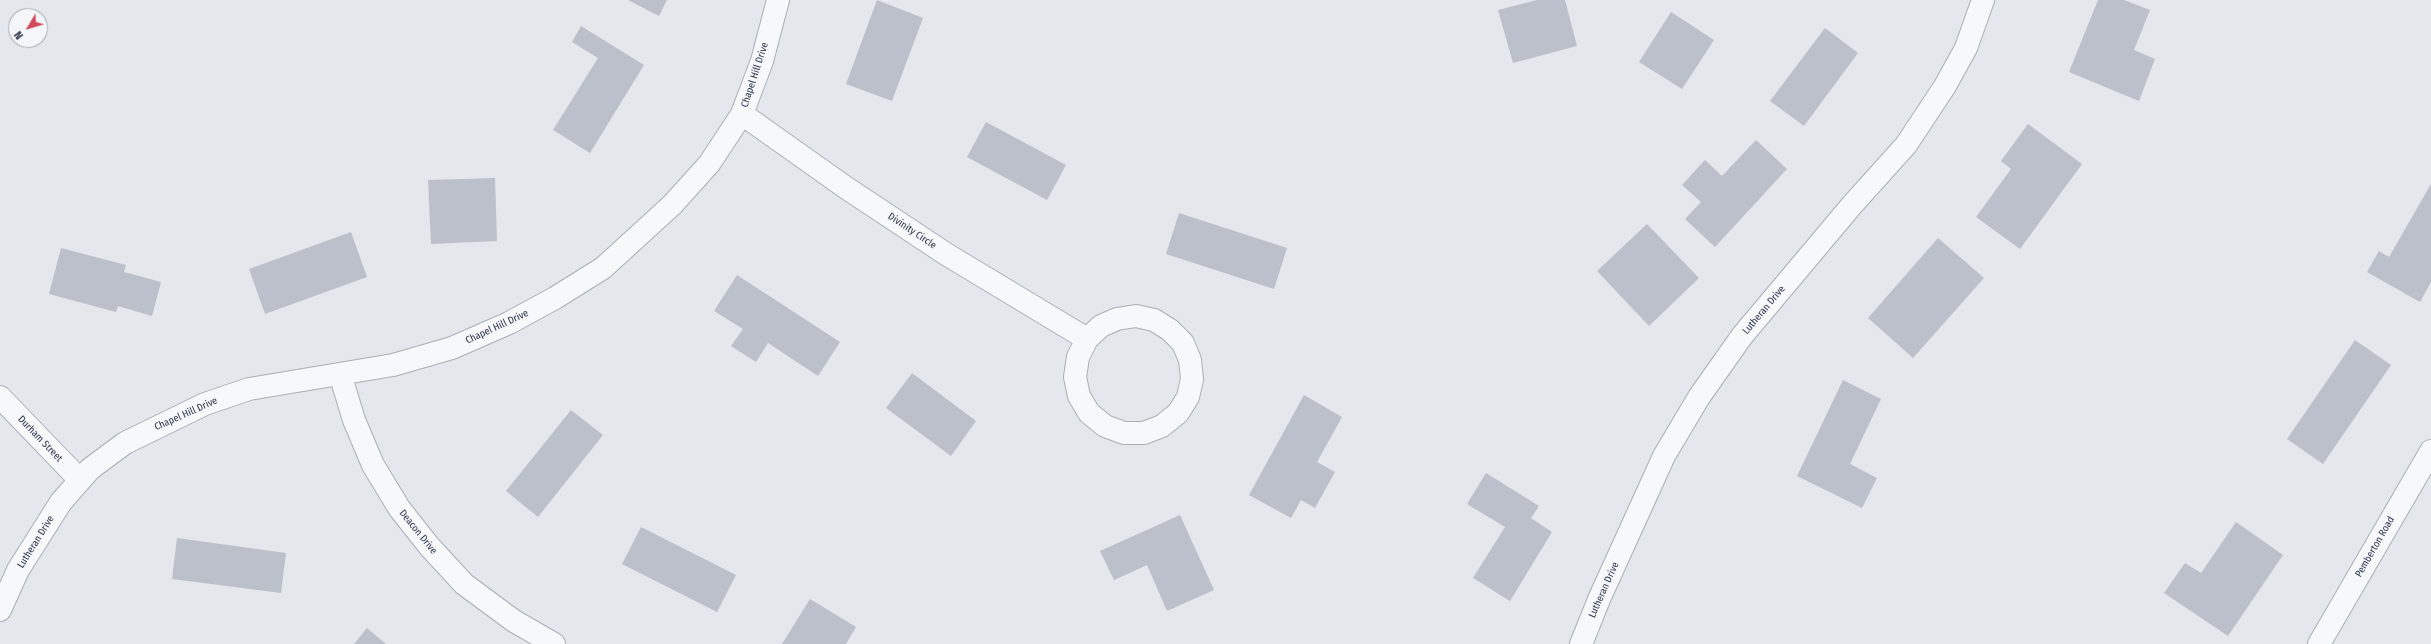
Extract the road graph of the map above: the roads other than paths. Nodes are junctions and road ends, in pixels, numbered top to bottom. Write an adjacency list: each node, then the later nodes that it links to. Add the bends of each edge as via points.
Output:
1 (778, 0): 3 (street, Chapel Hill Drive, via 762,61)
2 (1983, 0): 11 (street, Lutheran Drive, via 1966,48 1945,86 1906,145 1742,336 1699,397 1664,456)
3 (742, 114): 4 (street, Divinity Circle, via 946,254); 5 (street, Chapel Hill Drive, via 709,164 641,236 603,268 509,323 452,348 393,365)
4 (1087, 339): 4 (street, via 1078,357 1075,377 1079,396 1089,414 1105,426 1124,433 1144,433 1162,426 1178,413 1192,379 1190,360 1183,343 1170,330 1154,320 1130,317 1101,326)
5 (340, 374): 8 (street, Chapel Hill Drive, via 249,389 205,404 125,443 90,469); 10 (street, Deacon Drive, via 354,420 373,465 399,508 425,541 464,584 514,621)
6 (0, 397): 8 (street, Durham Street)
7 (2431, 451): 12 (street, Pemberton Road)
8 (80, 480): 9 (street, Lutheran Drive, via 61,502 18,570)
9 (0, 610)
10 (554, 644)
11 (1581, 644)
12 (2318, 644)

